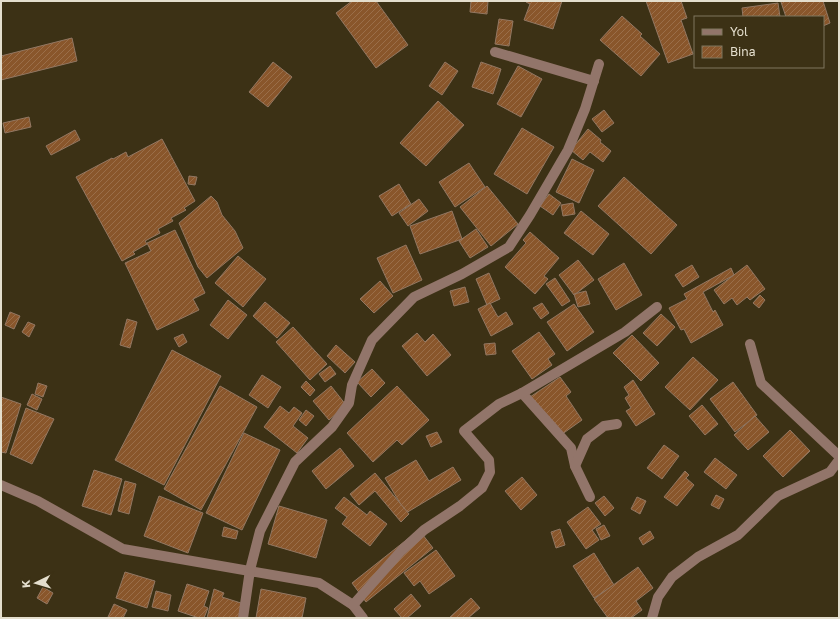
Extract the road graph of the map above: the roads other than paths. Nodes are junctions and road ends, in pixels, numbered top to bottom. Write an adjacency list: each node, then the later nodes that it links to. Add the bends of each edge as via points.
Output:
1 (495, 52): 3 (street)
2 (599, 64): 3 (street)
3 (594, 81): 13 (street, via 568,150 509,247 414,298 372,340 352,385 349,403 332,427 295,462 260,531)
4 (657, 307): 6 (street, via 625,332)
5 (750, 344): 8 (street, via 760,383)
6 (522, 393): 10 (street, via 571,448); 14 (street, via 499,404 464,431 489,460 490,472 482,488 424,530 401,551)
7 (618, 424): 10 (street, via 604,426 587,439)
8 (839, 456)
9 (839, 460): 17 (street, via 830,472 778,496 738,535 698,558 672,577 658,598)
10 (575, 466): 12 (street)
11 (1, 485): 13 (street, via 38,501 123,549)
12 (590, 497)
13 (250, 570): 14 (street, via 319,582); 15 (street)
14 (353, 605): 16 (street)
15 (243, 618)
16 (363, 618)
17 (652, 618)

